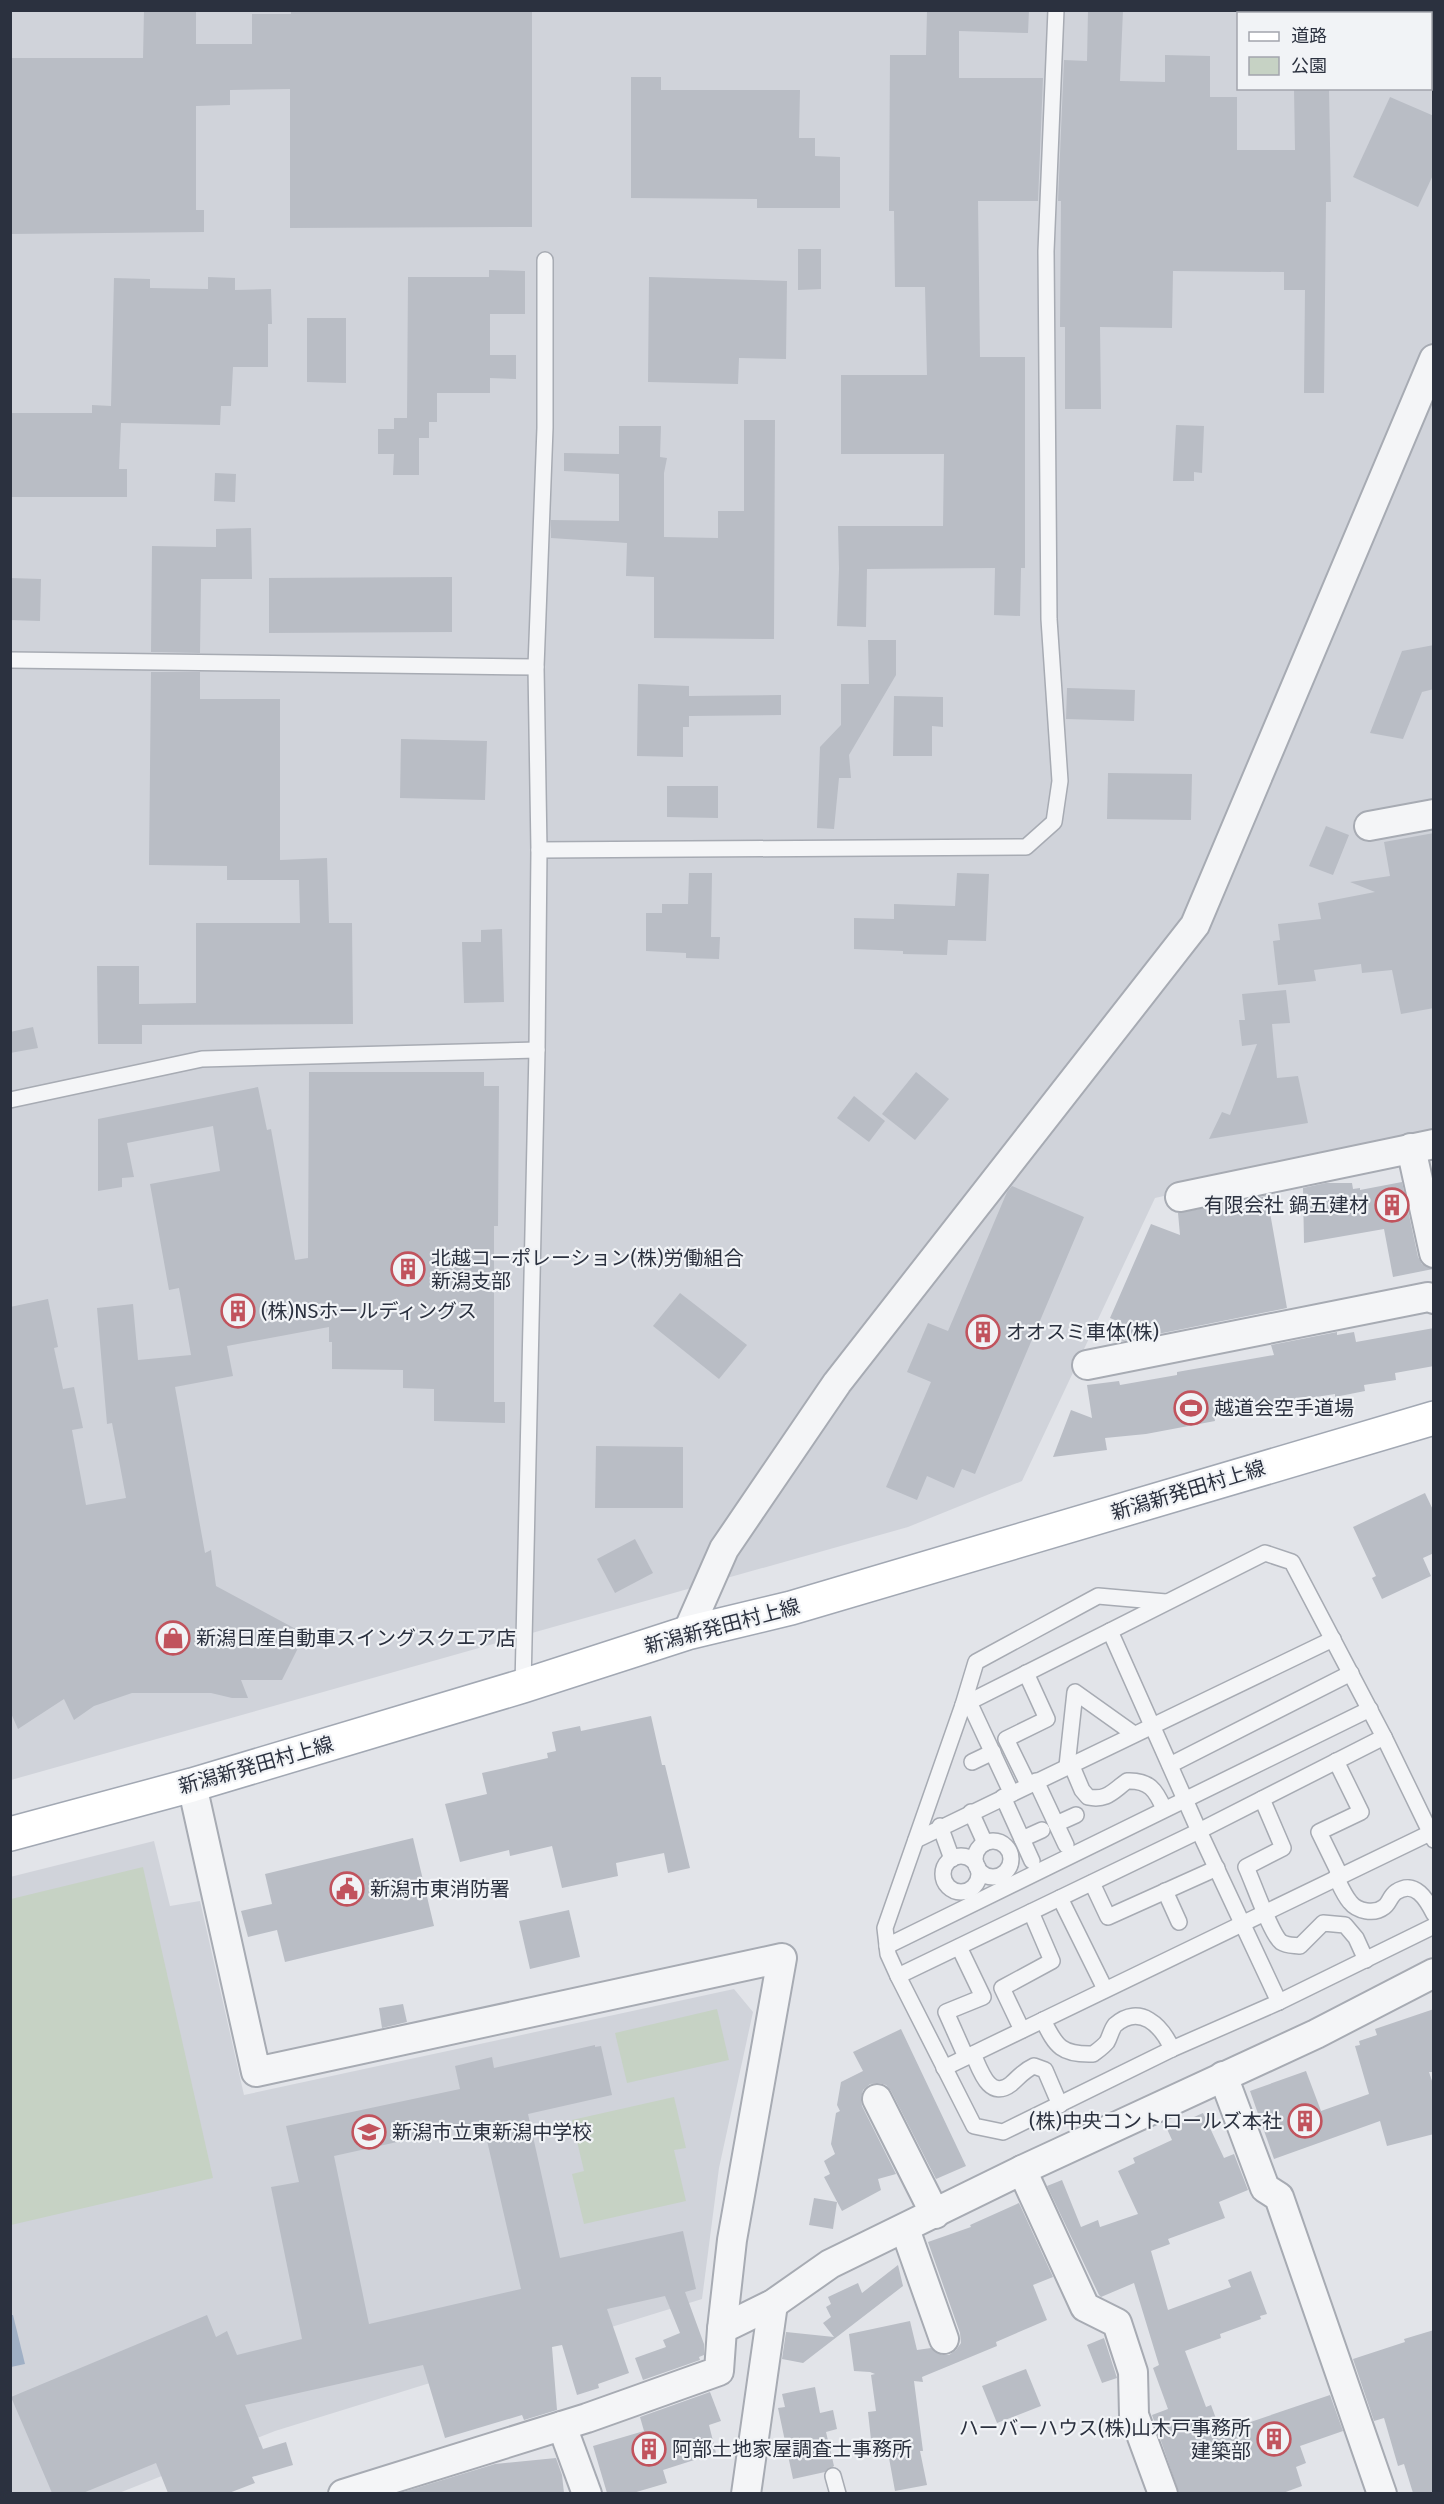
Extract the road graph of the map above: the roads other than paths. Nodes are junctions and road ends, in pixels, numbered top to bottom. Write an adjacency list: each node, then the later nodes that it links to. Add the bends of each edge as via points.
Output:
1 (1056, 10): 8 (lane, via 1046,251 1049,619 1060,781 1054,822 1026,847)
2 (545, 260): 5 (lane)
3 (1434, 359): 19 (street, via 1195,925 837,1383 724,1549)
4 (10, 660): 5 (lane)
5 (536, 667): 8 (lane)
6 (1434, 814): 7 (street)
7 (1369, 826)
8 (539, 850): 9 (lane)
9 (537, 1050): 10 (lane, via 202,1059); 23 (lane)
10 (10, 1100)
11 (1422, 1146): 12 (street); 13 (street)
12 (1180, 1197)
13 (1434, 1253)
14 (1434, 1299): 15 (street, via 1428,1297)
15 (1087, 1365)
16 (1434, 1418): 19 (main road, 新潟新発田村上線, via 791,1608)
17 (1167, 1602): 18 (lane); 20 (lane, via 1265,1553 1292,1562); 24 (lane, via 1098,1596 976,1662)
18 (1110, 1631): 21 (lane); 26 (lane)
19 (687, 1633): 23 (main road, 新潟新発田村上線)
20 (1333, 1639): 22 (lane); 26 (lane)
21 (1026, 1673): 24 (lane); 34 (lane, via 1047,1719 1006,1738)
22 (1351, 1673): 25 (lane); 33 (lane)
23 (523, 1686): 35 (main road, 新潟新発田村上線)
24 (966, 1703): 29 (lane); 48 (lane)
25 (1370, 1709): 28 (lane); 37 (lane)
26 (1152, 1725): 27 (lane); 33 (lane)
27 (1134, 1734): 32 (lane); 32 (lane, via 1075,1692)
28 (1384, 1737): 30 (lane); 46 (lane)
29 (993, 1752): 31 (lane); 36 (lane)
30 (1336, 1761): 38 (lane); 54 (lane, via 1362,1812 1319,1832)
31 (972, 1762)
32 (1069, 1765): 34 (lane); 39 (lane, via 1088,1797 1104,1798 1127,1780 1139,1780 1157,1793)
33 (1170, 1765): 37 (lane)
34 (1032, 1782): 36 (lane); 43 (lane)
35 (192, 1785): 45 (main road, 新潟新発田村上線); 83 (street, via 256,2072 782,1958 732,2240)
36 (1007, 1794): 40 (lane); 47 (lane)
37 (1185, 1799): 39 (lane); 44 (lane)
38 (1262, 1799): 44 (lane); 58 (lane, via 1283,1848 1246,1867)
39 (1164, 1809): 64 (lane)
40 (971, 1812): 42 (lane); 49 (lane)
41 (1076, 1815): 43 (lane)
42 (940, 1826): 48 (lane); 51 (lane)
43 (1049, 1827): 47 (lane); 50 (lane)
44 (1199, 1831): 53 (lane); 55 (lane)
45 (10, 1834)
46 (1432, 1836): 54 (lane)
47 (1022, 1839): 52 (lane)
48 (916, 1840): 64 (lane, via 885,1928)
49 (985, 1843)
50 (1066, 1845)
51 (952, 1858)
52 (1032, 1861)
53 (1217, 1868): 56 (lane); 62 (lane)
54 (1338, 1876): 58 (lane); 60 (lane, via 1348,1900 1362,1911 1384,1907 1396,1892 1407,1889 1417,1890 1426,1898)
55 (1092, 1883): 56 (lane, via 1108,1917); 57 (lane)
56 (1165, 1892): 61 (lane)
57 (1060, 1898): 59 (lane); 69 (lane)
58 (1265, 1911): 62 (lane); 66 (lane, via 1280,1942 1288,1945 1300,1946 1323,1923 1345,1925)
59 (1031, 1912): 65 (lane); 72 (lane, via 1052,1961 1002,1988)
60 (1434, 1914)
61 (1179, 1922)
62 (1242, 1922): 69 (lane); 70 (lane)
63 (1434, 1926): 66 (lane)
64 (887, 1946): 67 (lane)
65 (959, 1947): 67 (lane); 74 (lane, via 982,1997 946,2012)
66 (1366, 1960): 70 (lane)
67 (898, 1976): 75 (lane)
68 (1432, 1979): 76 (street)
69 (1105, 1989): 71 (lane)
70 (1280, 2002): 73 (lane)
71 (1043, 2020): 72 (lane); 73 (lane, via 1062,2050 1074,2055 1093,2054 1106,2042 1113,2027 1128,2017 1157,2024)
72 (1022, 2030): 74 (lane)
73 (1172, 2049): 78 (lane)
74 (970, 2055): 75 (lane); 78 (lane, via 986,2082 1001,2089 1034,2066 1045,2070)
75 (944, 2068): 78 (lane, via 974,2126 1004,2132)
76 (1224, 2076): 79 (street); 93 (street, via 1265,2188 1279,2197)
77 (878, 2099): 80 (street)
78 (1060, 2105)
79 (1022, 2170): 80 (street); 92 (street, via 1085,2307 1117,2323 1133,2372 1134,2415)
80 (935, 2214): 81 (street)
81 (905, 2229): 82 (street, via 830,2264); 84 (street)
82 (773, 2304): 83 (street); 90 (street)
83 (722, 2329): 85 (street, via 719,2371)
84 (944, 2339)
85 (562, 2426): 87 (street); 89 (street)
86 (833, 2476): 91 (lane)
87 (378, 2488): 88 (street)
88 (343, 2493)
89 (588, 2493)
90 (746, 2493)
91 (838, 2493)
92 (1163, 2493)
93 (1382, 2493)

